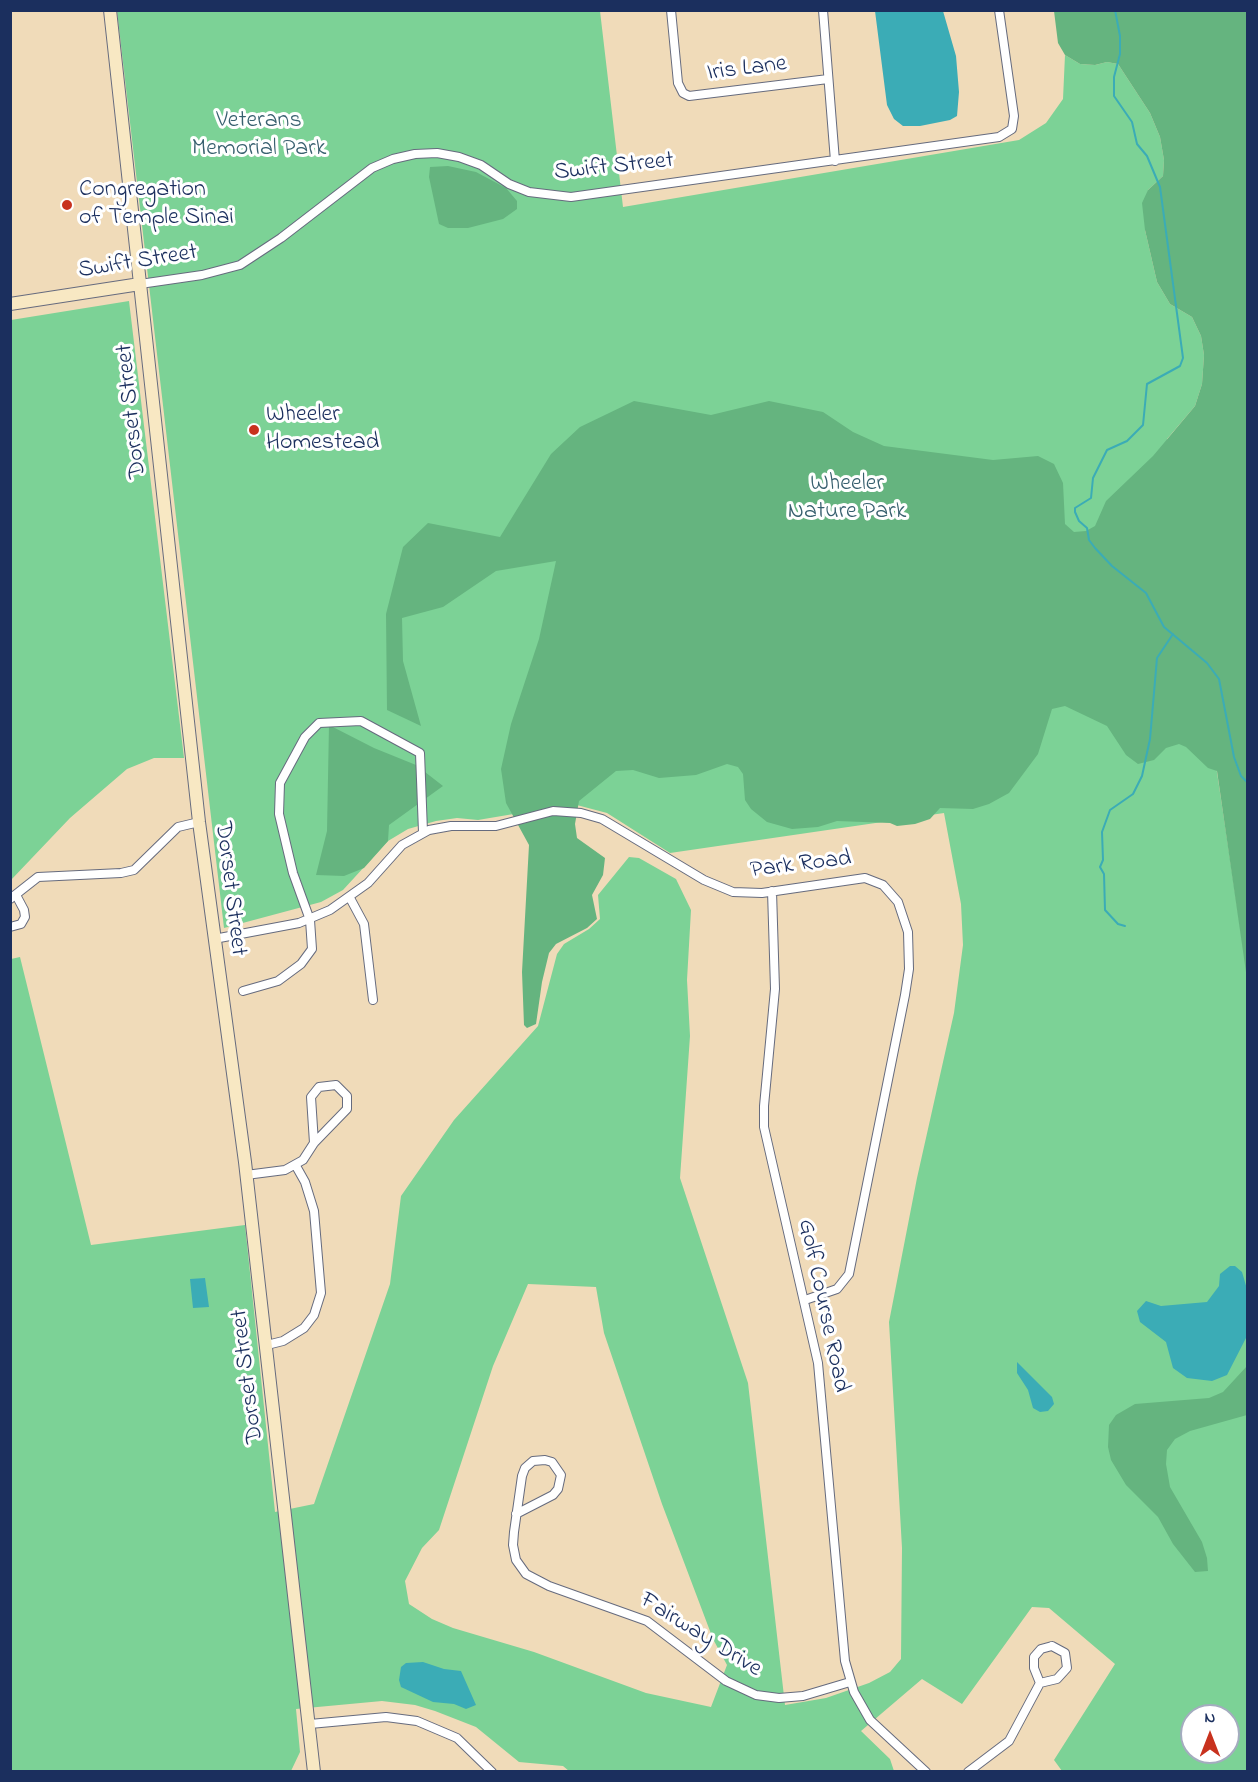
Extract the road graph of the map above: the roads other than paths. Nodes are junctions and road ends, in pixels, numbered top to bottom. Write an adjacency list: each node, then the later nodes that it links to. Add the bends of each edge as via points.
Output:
1 (110, 10): 7 (street, Dorset Street)
2 (671, 10): 5 (street, Iris Lane, via 678,83 689,96)
3 (823, 10): 5 (street)
4 (999, 10): 6 (street, Swift Street, via 1014,116 1012,129 999,137)
5 (828, 79): 6 (street)
6 (835, 160): 7 (street, Swift Street, via 560,197 519,189 481,165 459,157 415,154 372,168 240,265 214,273)
7 (140, 284): 8 (street, Swift Street); 9 (street, Dorset Street)
8 (10, 304)
9 (199, 822): 12 (street, via 178,827 143,863 127,872 42,876); 16 (street, Dorset Street)
10 (423, 832): 11 (street, Park Road, via 451,826 507,825 553,811 581,813 610,823 714,886 742,893); 13 (street, Park Road, via 402,845); 14 (street, via 420,753 361,721 319,723 305,737 280,783 279,814 293,873)
11 (772, 891): 22 (street, Golf Course Road, via 775,989 764,1127); 22 (street, Park Road, via 858,879 878,882 898,902 908,942 905,995 849,1275 837,1289)
12 (13, 897): 15 (street, via 24,909 25,917 21,924)
13 (350, 898): 14 (street, Park Road); 18 (street, via 364,924)
14 (310, 920): 16 (street, Park Road); 17 (street, via 312,949 301,964 278,981)
15 (10, 927)
16 (214, 939): 21 (street, Dorset Street)
17 (243, 991)
18 (373, 1000)
19 (314, 1143): 19 (street, via 348,1109 348,1096 336,1085 319,1087 311,1097); 20 (street)
20 (296, 1166): 21 (street); 23 (street, via 314,1211 321,1293 315,1315 304,1328 283,1341)
21 (246, 1175): 23 (street, Dorset Street)
22 (805, 1300): 25 (street, Golf Course Road, via 820,1380 843,1649)
23 (267, 1345): 27 (street, Dorset Street)
24 (516, 1514): 24 (street, Fairway Drive, via 525,1468 537,1460 552,1462 561,1474 558,1489); 25 (street, Fairway Drive, via 514,1552 526,1574 647,1621 735,1687 768,1698 788,1698)
25 (850, 1682): 30 (street, Golf Course Road, via 864,1712 878,1730)
26 (1041, 1683): 26 (street, via 1057,1679 1066,1671 1066,1657 1059,1648 1045,1647 1034,1657); 31 (street, via 1009,1741)
27 (310, 1724): 28 (street, Dorset Street); 29 (street, via 379,1717 417,1721 457,1738)
28 (314, 1772)
29 (492, 1772)
30 (926, 1772)
31 (968, 1772)

